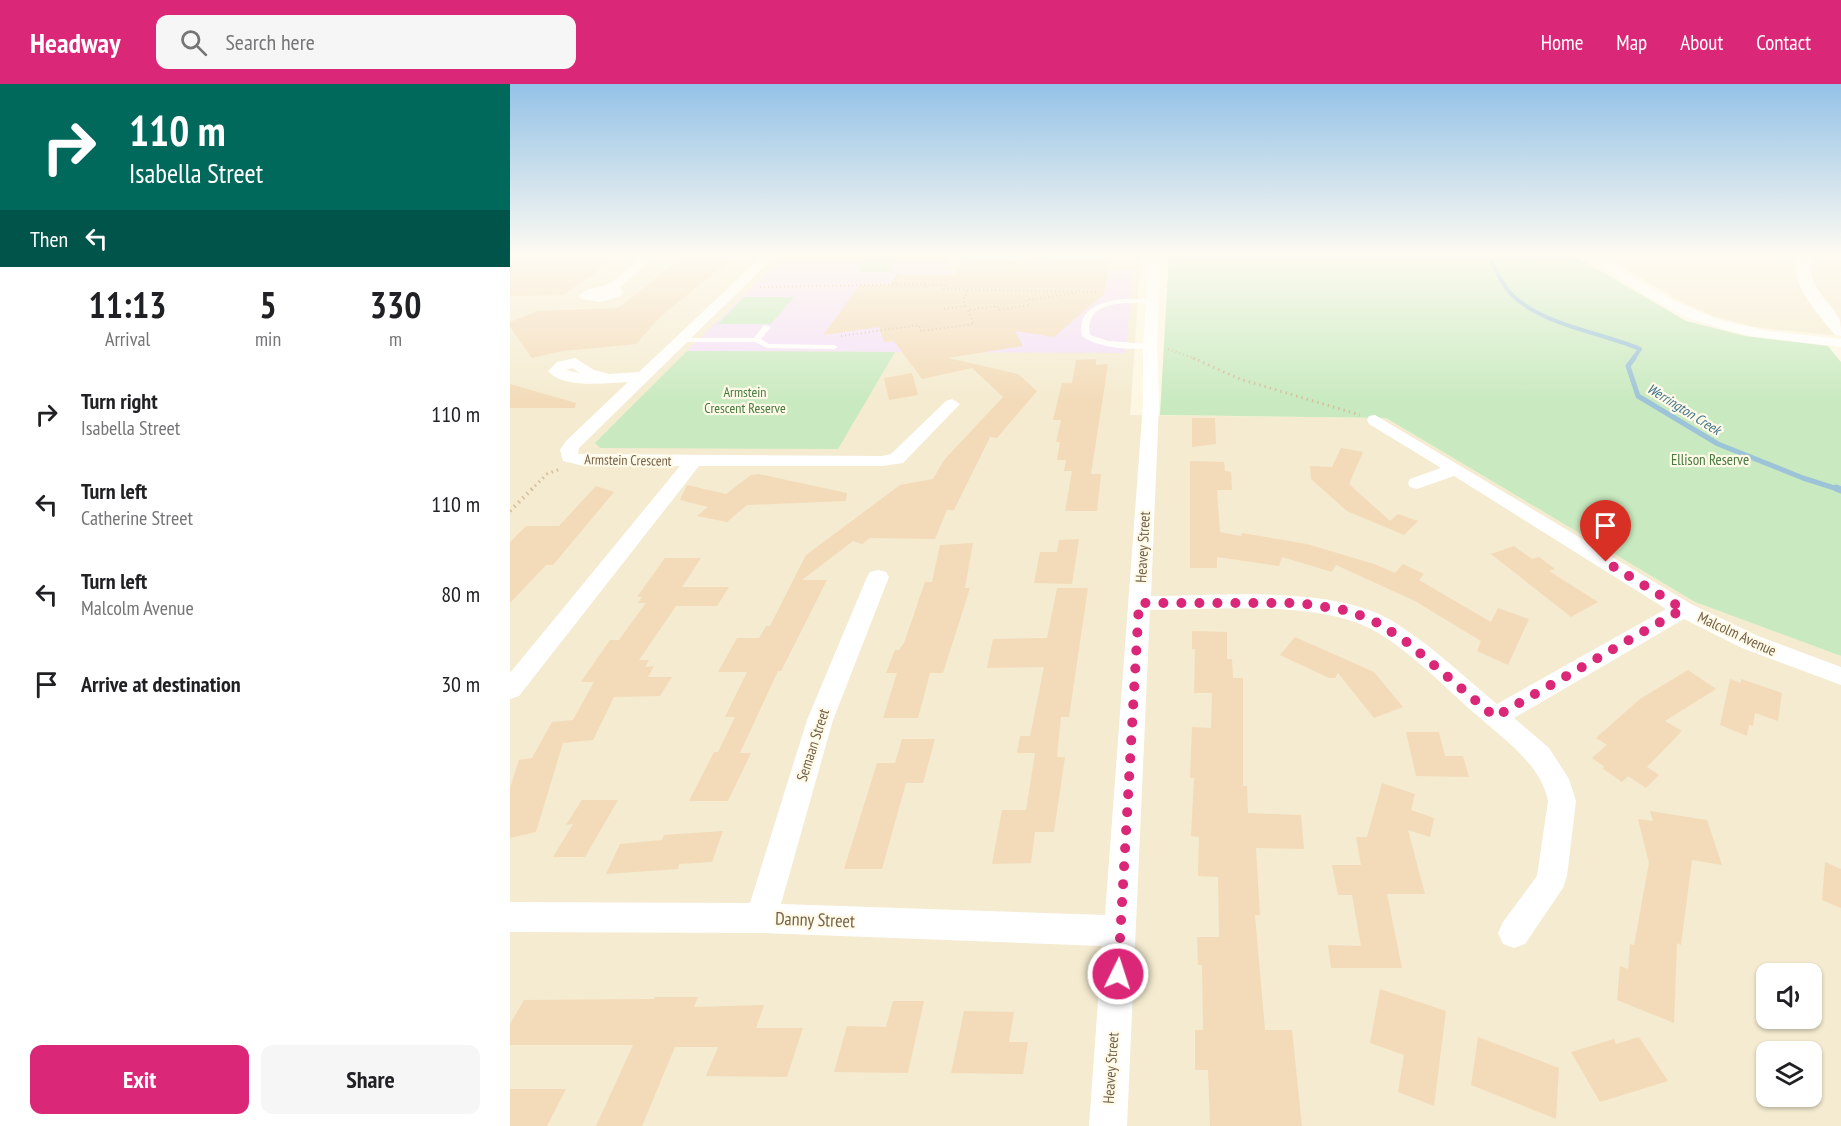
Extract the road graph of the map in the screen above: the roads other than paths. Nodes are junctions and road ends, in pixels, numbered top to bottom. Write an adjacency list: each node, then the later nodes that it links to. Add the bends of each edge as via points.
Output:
1 (719, 304): 8 (street, Armstein Crescent)
2 (1107, 304): 12 (lane, via 1090,314 1084,325 1086,336 1111,345)
3 (1152, 304): 12 (street, Heavey Street)
4 (1670, 304): 10 (street, via 1706,320 1769,335)
5 (1820, 304): 7 (street)
6 (767, 327): 9 (lane)
7 (1841, 331)
8 (681, 340): 9 (lane); 14 (street, Armstein Crescent)
9 (756, 340): 11 (lane, via 767,346)
10 (1841, 343)
11 (834, 347)
12 (1159, 347): 21 (street, Heavey Street, via 1151,404)
13 (603, 377): 14 (street)
14 (643, 377): 17 (street, Armstein Crescent, via 572,445 569,456 584,461)
15 (952, 404): 17 (street, Armstein Crescent, via 897,459)
16 (1375, 420): 18 (street, Malcolm Avenue)
17 (694, 461): 24 (street)
18 (1454, 470): 19 (street); 22 (street, Malcolm Avenue)
19 (1417, 483)
20 (878, 577): 27 (street, Semaan Street, via 820,720)
21 (1139, 603): 25 (street, via 1300,603 1350,611 1380,624 1408,643); 28 (street, Heavey Street)
22 (1683, 609): 23 (street, Malcolm Avenue, via 1750,642); 25 (street)
23 (1841, 676)
24 (510, 690)
25 (1495, 717): 29 (street, via 1539,756 1559,787 1562,801 1550,882)
26 (510, 917): 27 (street, Danny Street)
27 (761, 918): 28 (street, Danny Street)
28 (1120, 931): 30 (street, Heavey Street)
29 (1514, 933)
30 (1108, 1126)

